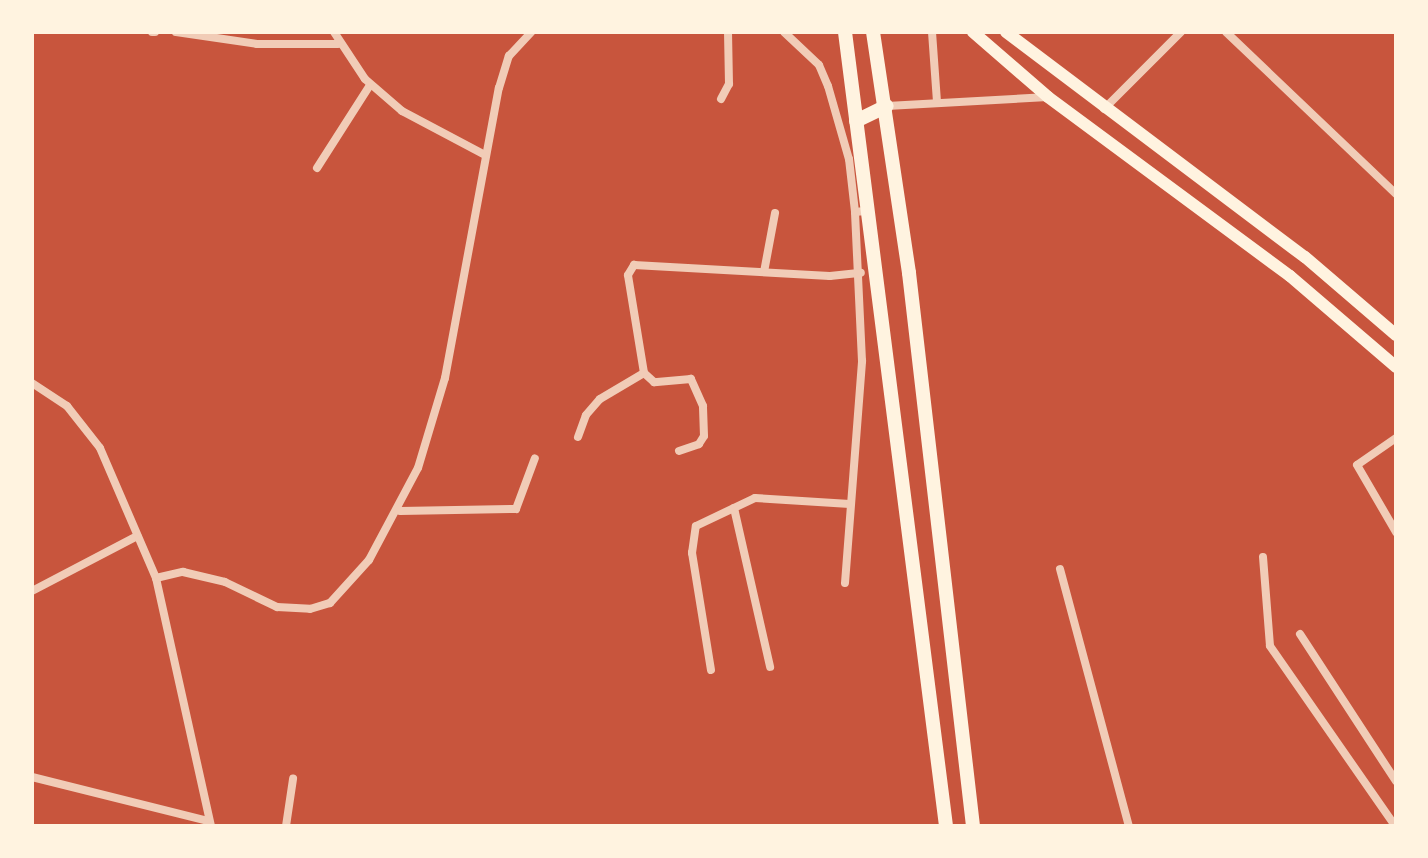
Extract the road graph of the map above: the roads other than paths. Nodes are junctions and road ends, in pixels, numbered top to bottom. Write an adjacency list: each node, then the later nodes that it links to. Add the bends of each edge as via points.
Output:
1 (176, 32): 13 (street, via 257,44)
2 (334, 32): 13 (street)
3 (531, 32): 21 (street, via 503,72)
4 (728, 32): 16 (street, via 729,84)
5 (784, 32): 24 (street, via 819,65 828,86)
6 (845, 32): 20 (main road)
7 (873, 32): 18 (main road)
8 (932, 32): 17 (street)
9 (973, 32): 15 (main road)
10 (1006, 32): 19 (main road)
11 (1181, 32): 19 (street)
12 (1226, 32): 23 (street)
13 (338, 44): 14 (street)
14 (370, 85): 21 (street, via 402,111); 22 (street)
15 (1048, 97): 17 (street); 29 (main road, via 1259,251)
16 (721, 99)
17 (937, 101): 18 (street)
18 (887, 106): 20 (main road); 55 (main road)
19 (1104, 109): 28 (main road, via 1305,257)
20 (856, 121): 24 (main road)
21 (485, 155): 38 (street, via 445,378)
22 (317, 168)
23 (1396, 194)
24 (860, 211): 27 (street); 54 (main road)
25 (775, 213): 26 (street)
26 (764, 272): 27 (street); 30 (street, via 634,265 628,275)
27 (861, 273): 36 (street, via 862,361)
28 (1396, 335)
29 (1396, 367)
30 (644, 373): 32 (street, via 600,399 586,415); 34 (street, via 654,382 681,378 696,386 704,436 699,444)
31 (32, 383): 40 (street, via 67,406 100,448)
32 (578, 437)
33 (1396, 438): 39 (street, via 1357,465)
34 (679, 451)
35 (535, 458): 38 (street, via 516,509)
36 (850, 504): 37 (street, via 755,498); 44 (street)
37 (734, 508): 47 (street); 48 (street, via 696,526 691,540)
38 (400, 511): 43 (street, via 351,586 320,606 277,607 225,582 183,572)
39 (1391, 525)
40 (137, 536): 43 (street); 45 (street)
41 (1263, 557): 57 (street, via 1270,646)
42 (1060, 569): 56 (street)
43 (156, 578): 52 (street)
44 (845, 583)
45 (32, 591)
46 (1300, 634): 51 (street)
47 (770, 667)
48 (711, 670)
49 (32, 777): 52 (street)
50 (293, 779): 53 (street)
51 (1396, 781)
52 (210, 823)
53 (286, 826)
54 (946, 826)
55 (973, 826)
56 (1129, 826)
57 (1395, 826)

